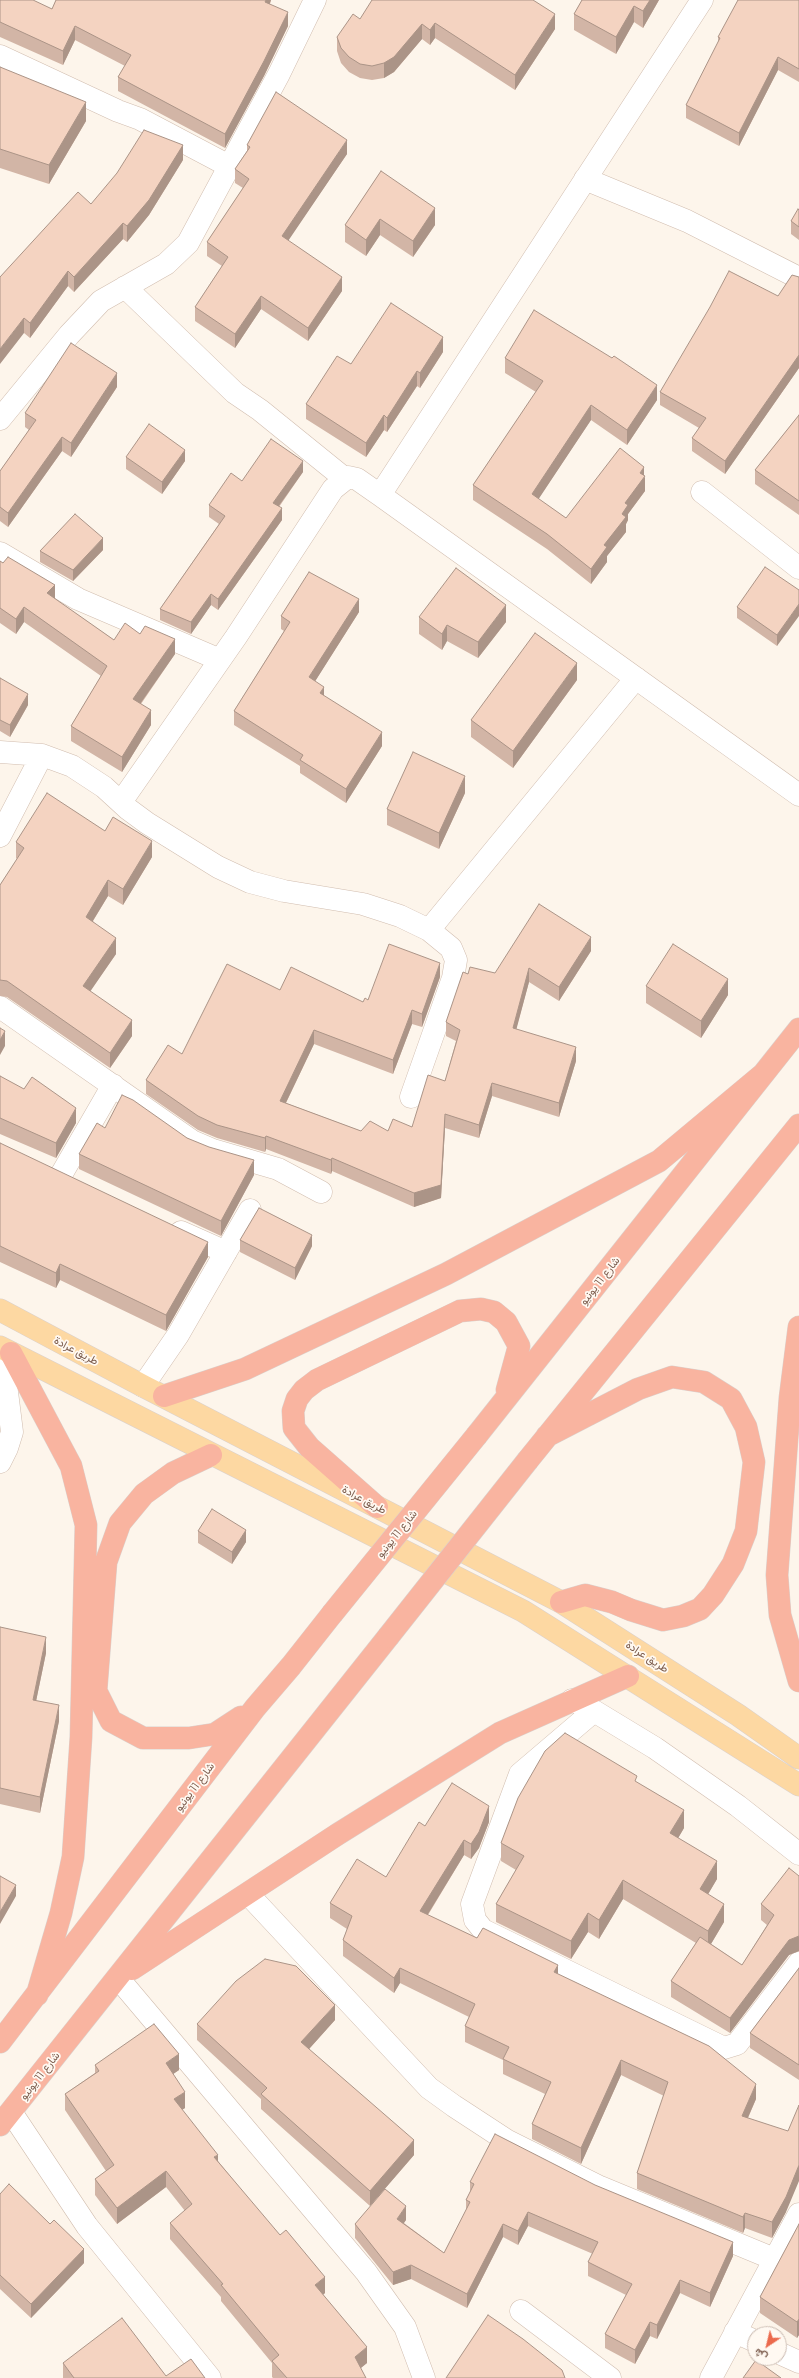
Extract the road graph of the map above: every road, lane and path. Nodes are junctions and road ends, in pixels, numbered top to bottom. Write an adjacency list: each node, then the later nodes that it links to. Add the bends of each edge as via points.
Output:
1 (315, 0): 4 (street, via 279,74)
2 (702, 0): 5 (street)
3 (0, 56): 4 (street, via 140,119)
4 (229, 166): 7 (street, via 188,243 166,264)
5 (585, 179): 6 (street, via 687,221); 11 (street)
6 (799, 278)
7 (125, 287): 8 (street, via 101,301); 9 (street, via 235,393)
8 (1, 414)
9 (344, 478): 11 (street, via 357,479); 14 (street, via 333,489 236,637)
10 (702, 492): 13 (street)
11 (380, 495): 15 (street)
12 (0, 553): 14 (street, via 78,599)
13 (799, 568)
14 (218, 659): 19 (street)
15 (636, 678): 18 (street); 21 (street)
16 (0, 752): 17 (street)
17 (42, 755): 19 (street, via 87,774); 20 (street)
18 (799, 795)
19 (121, 802): 21 (street, via 175,841 218,867 250,882 284,891 363,904 400,916)
20 (0, 836)
21 (429, 930): 26 (street, via 450,948 456,960 453,978)
22 (0, 1007): 25 (street)
23 (799, 1029): 24 (highway, شارع 11 يونيو)
24 (762, 1075): 39 (highway, via 659,1161 432,1280 245,1369); 40 (highway, شارع 11 يونيو)
25 (113, 1085): 29 (street); 31 (street, via 192,1141 213,1150 278,1169)
26 (411, 1097)
27 (799, 1125): 41 (highway, شارع 11 يونيو)
28 (41, 1165): 29 (street)
29 (61, 1175): 30 (street)
30 (83, 1185)
31 (321, 1192)
32 (250, 1210): 34 (street)
33 (161, 1222): 34 (street)
34 (226, 1252): 38 (street, via 178,1335)
35 (0, 1310): 38 (main road, طريق عرادة)
36 (799, 1327): 47 (highway, via 790,1398 777,1575 780,1615)
37 (4, 1355): 42 (main road); 43 (street, via 12,1432); 57 (highway, via 71,1466 86,1525 81,1737 73,1857 61,1913)
38 (142, 1386): 39 (main road, طريق عرادة)
39 (164, 1396): 44 (main road, طريق عرادة)
40 (502, 1404): 44 (highway, via 515,1367 519,1346 506,1322 494,1312 481,1309 460,1311 317,1380 304,1390 296,1399 293,1411 294,1428 309,1447); 49 (highway, شارع 11 يونيو, bridge)
41 (547, 1436): 45 (highway, via 638,1389 672,1377 704,1382 730,1399 746,1427 754,1462 746,1531 733,1564 713,1595 700,1609 663,1620 585,1595); 56 (highway, شارع 11 يونيو, bridge)
42 (211, 1455): 46 (main road, via 523,1612); 49 (highway, via 173,1473 144,1494 120,1523 106,1562 96,1691 111,1721 143,1738 189,1738 215,1734)
43 (0, 1462)
44 (377, 1507): 45 (main road, طريق عرادة)
45 (561, 1602): 51 (main road, طريق عرادة, via 738,1715)
46 (628, 1676): 48 (highway); 52 (main road)
47 (799, 1680)
48 (572, 1700): 50 (street); 54 (highway, via 500,1734 338,1834)
49 (255, 1708): 57 (highway, شارع 11 يونيو)
50 (594, 1711): 53 (street, via 654,1748 738,1806); 55 (street, via 520,1774 472,1904 475,1920 483,1930 724,2048 737,2044)
51 (799, 1758)
52 (799, 1785)
53 (799, 1854)
54 (248, 1894): 56 (highway); 61 (street, via 429,2088 454,2106 506,2140 593,2183)
55 (799, 1963)
56 (118, 1978): 59 (highway, شارع 11 يونيو); 68 (street, via 366,2272 405,2327)
57 (36, 1995): 58 (highway, شارع 11 يونيو)
58 (0, 2042)
59 (6, 2119): 67 (street, via 87,2226)
60 (799, 2214): 61 (street)
61 (774, 2259): 63 (street)
62 (521, 2312): 69 (street)
63 (735, 2332): 64 (street); 70 (street)
64 (747, 2338)
65 (787, 2357): 66 (street)
66 (799, 2362)
67 (210, 2378)
68 (424, 2378)
69 (610, 2378)
70 (711, 2378)

